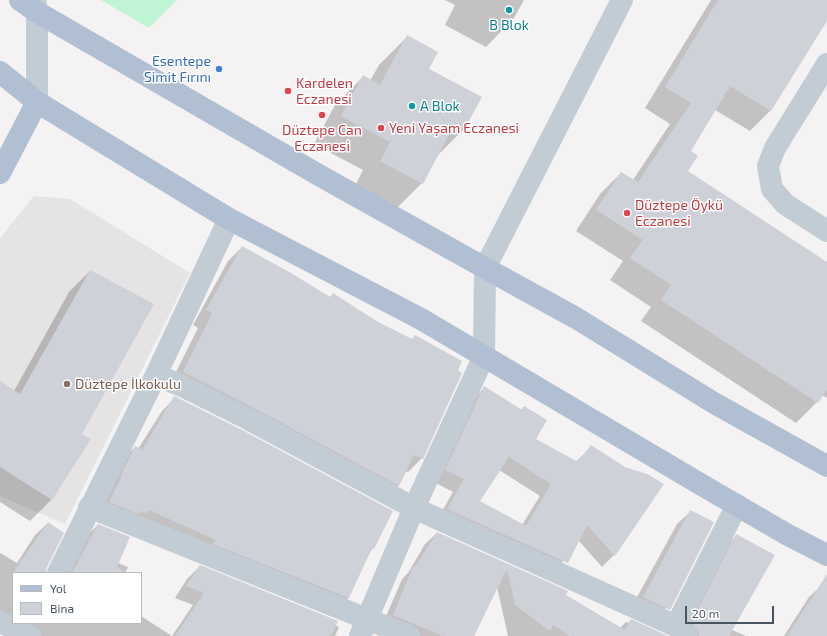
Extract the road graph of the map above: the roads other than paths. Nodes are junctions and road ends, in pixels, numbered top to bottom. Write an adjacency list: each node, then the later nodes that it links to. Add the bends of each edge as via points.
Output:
1 (622, 0): 9 (street)
2 (30, 4): 5 (street); 9 (main road, via 317,174)
3 (827, 64): 8 (street, via 775,148 768,166 772,189 785,204)
4 (0, 72): 5 (main road)
5 (37, 102): 6 (main road); 7 (main road)
6 (0, 173)
7 (229, 219): 10 (main road, via 421,319); 11 (street)
8 (827, 232)
9 (485, 268): 10 (street); 12 (main road, via 576,318 714,403)
10 (484, 356): 13 (main road); 15 (street)
11 (156, 375): 14 (street); 15 (street, via 241,416)
12 (827, 466)
13 (737, 505): 16 (main road); 20 (street)
14 (89, 507): 17 (street); 19 (street)
15 (414, 508): 19 (street); 20 (street)
16 (827, 555)
17 (58, 572)
18 (0, 622): 21 (street)
19 (363, 628): 22 (street)
20 (682, 631)
21 (30, 633)
22 (408, 636)

